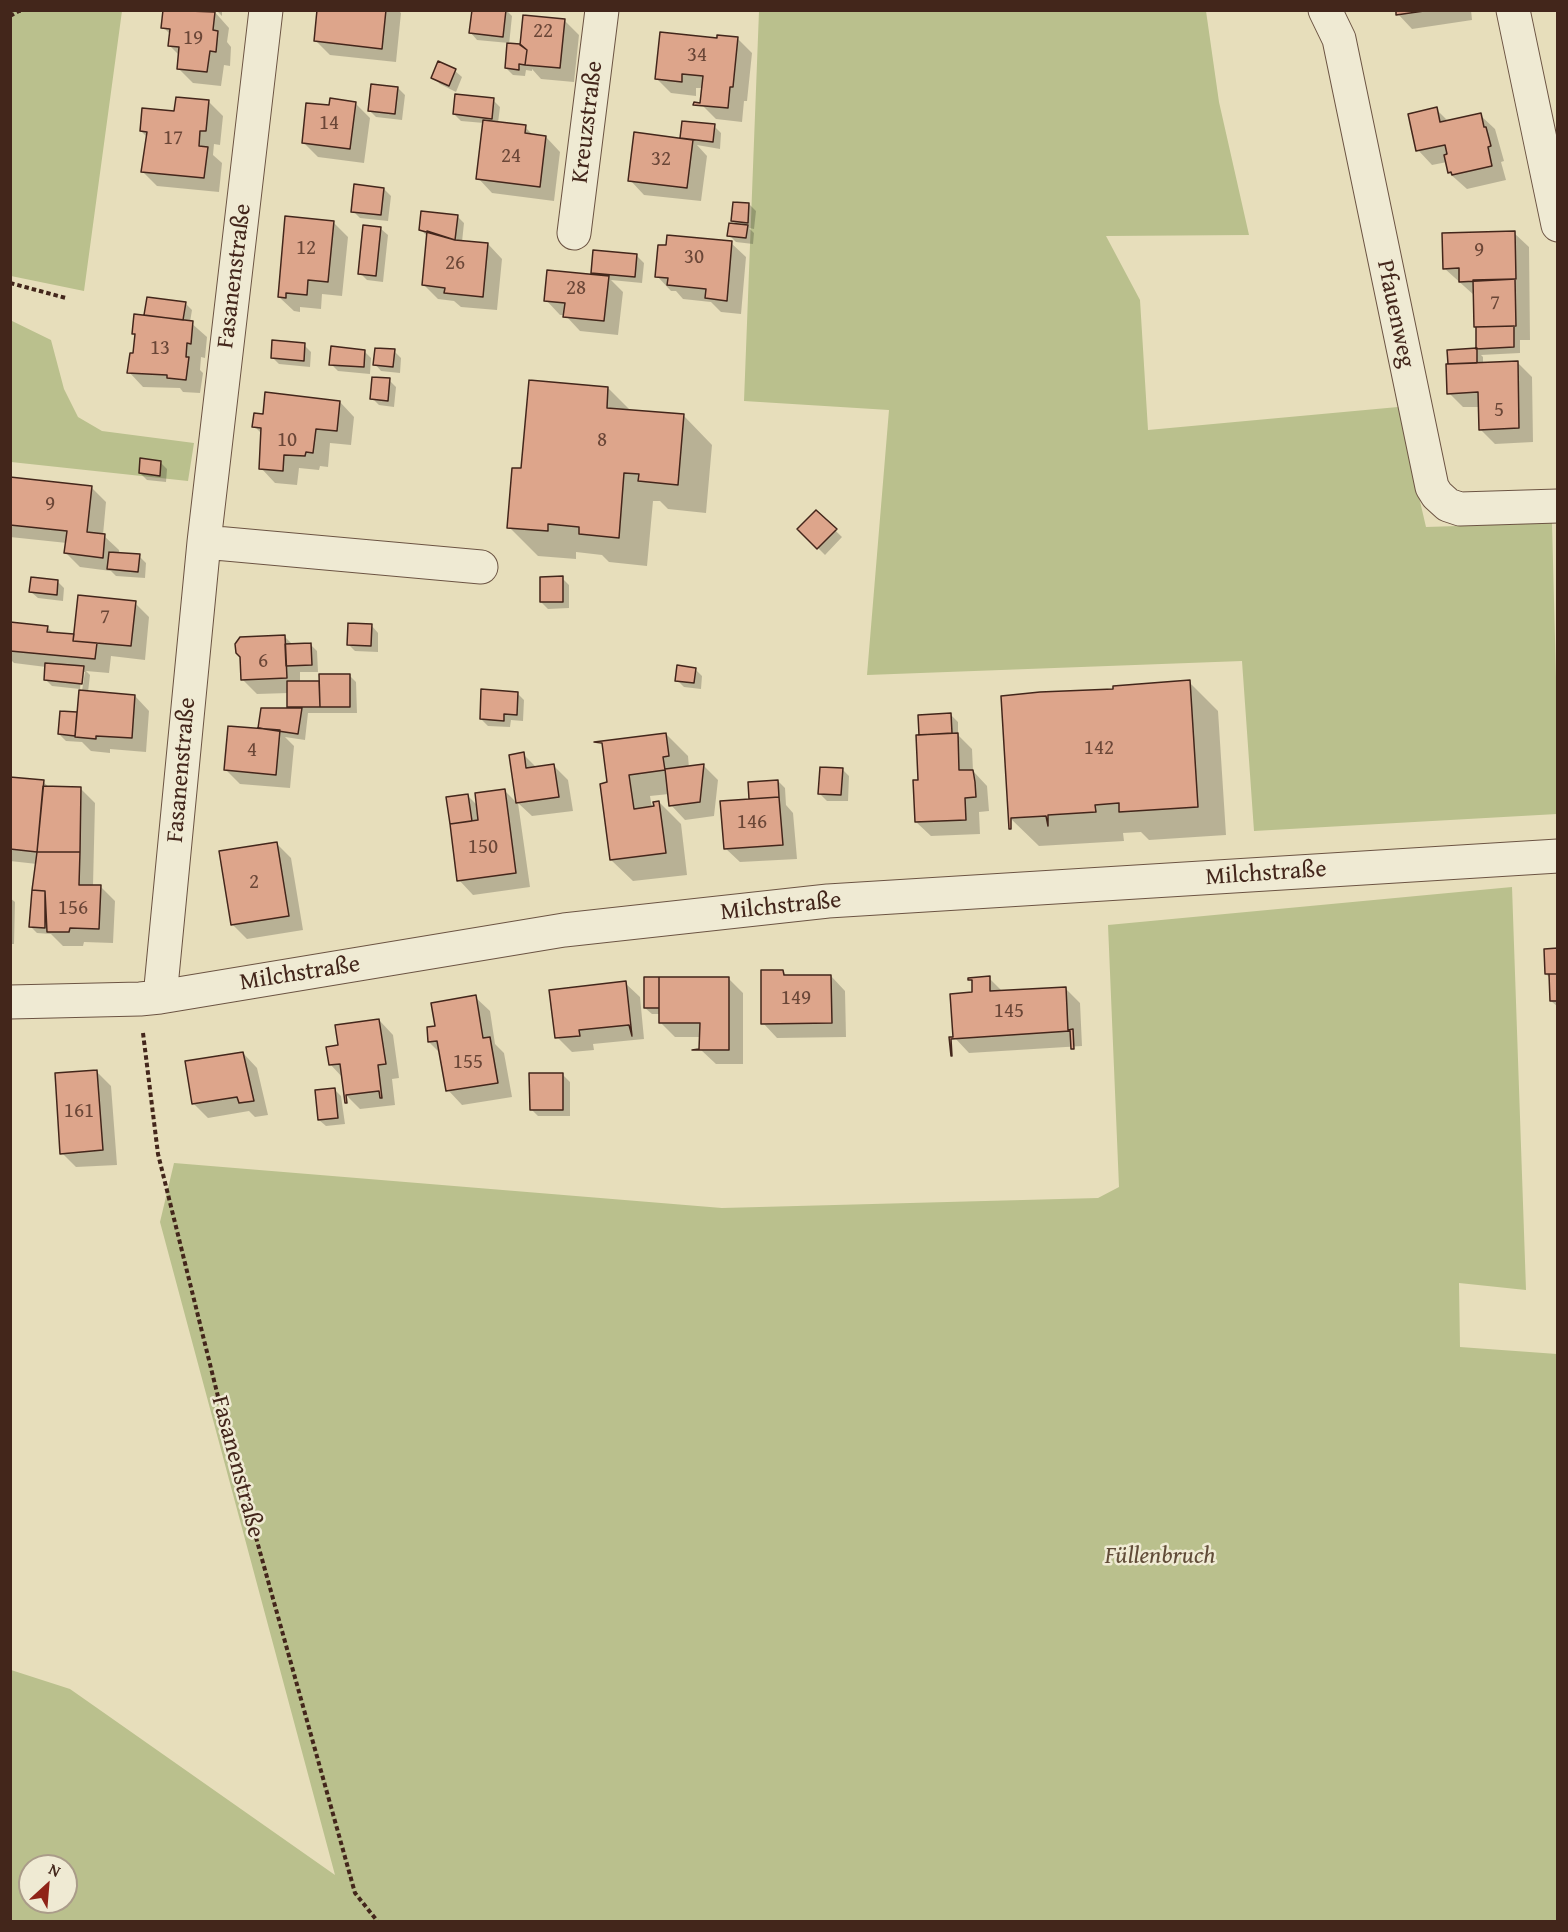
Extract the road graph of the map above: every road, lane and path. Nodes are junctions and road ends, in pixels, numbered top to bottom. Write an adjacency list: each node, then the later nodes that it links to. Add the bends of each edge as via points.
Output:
1 (24, 10): 6 (path)
2 (266, 10): 12 (street, Fasanenstraße)
3 (602, 10): 8 (street, Kreuzstraße)
4 (1325, 10): 11 (street, Pfauenweg, via 1339,39 1432,487 1448,505 1460,509)
5 (1513, 10): 7 (street)
6 (10, 16)
7 (1557, 225)
8 (574, 233)
9 (10, 283): 10 (path)
10 (66, 298)
11 (1557, 506)
12 (204, 542): 13 (street); 15 (street, Fasanenstraße)
13 (481, 567)
14 (1557, 856): 15 (street, Milchstraße, via 828,901 564,930)
15 (150, 998): 16 (street, Milchstraße); 17 (path, Fasanenstraße, via 158,1154 228,1437 355,1893)
16 (10, 1002)
17 (378, 1922)

